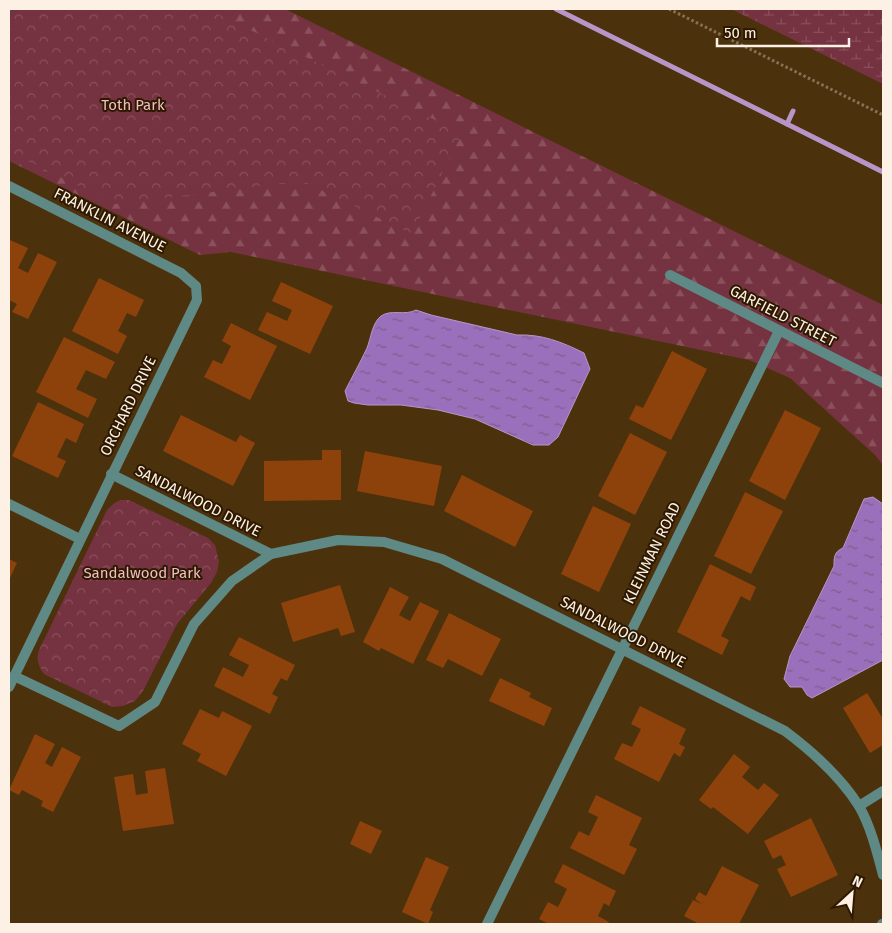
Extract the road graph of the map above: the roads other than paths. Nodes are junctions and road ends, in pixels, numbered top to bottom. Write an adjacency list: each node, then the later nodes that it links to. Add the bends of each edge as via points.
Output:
1 (9, 186): 3 (street, FRANKLIN AVENUE, via 181,273)
2 (670, 275): 4 (street, GARFIELD STREET)
3 (196, 286): 6 (street, ORCHARD DRIVE, via 197,300)
4 (779, 331): 5 (street, GARFIELD STREET); 10 (street, KLEINMAN ROAD)
5 (883, 384)
6 (111, 474): 8 (street, ORCHARD DRIVE); 9 (street, SANDALWOOD DRIVE)
7 (9, 504): 8 (street)
8 (80, 539): 11 (street)
9 (271, 554): 10 (street, SANDALWOOD DRIVE, via 338,540 384,542 442,559); 11 (street, SANDALWOOD DRIVE, via 232,581 194,624 155,702 119,726)
10 (622, 648): 14 (street, SANDALWOOD DRIVE, via 786,731 810,749); 16 (street, KLEINMAN ROAD)
11 (14, 676): 12 (street)
12 (9, 687)
13 (883, 791): 14 (street)
14 (859, 806): 15 (street, SANDALWOOD DRIVE)
15 (883, 875)
16 (487, 924)

